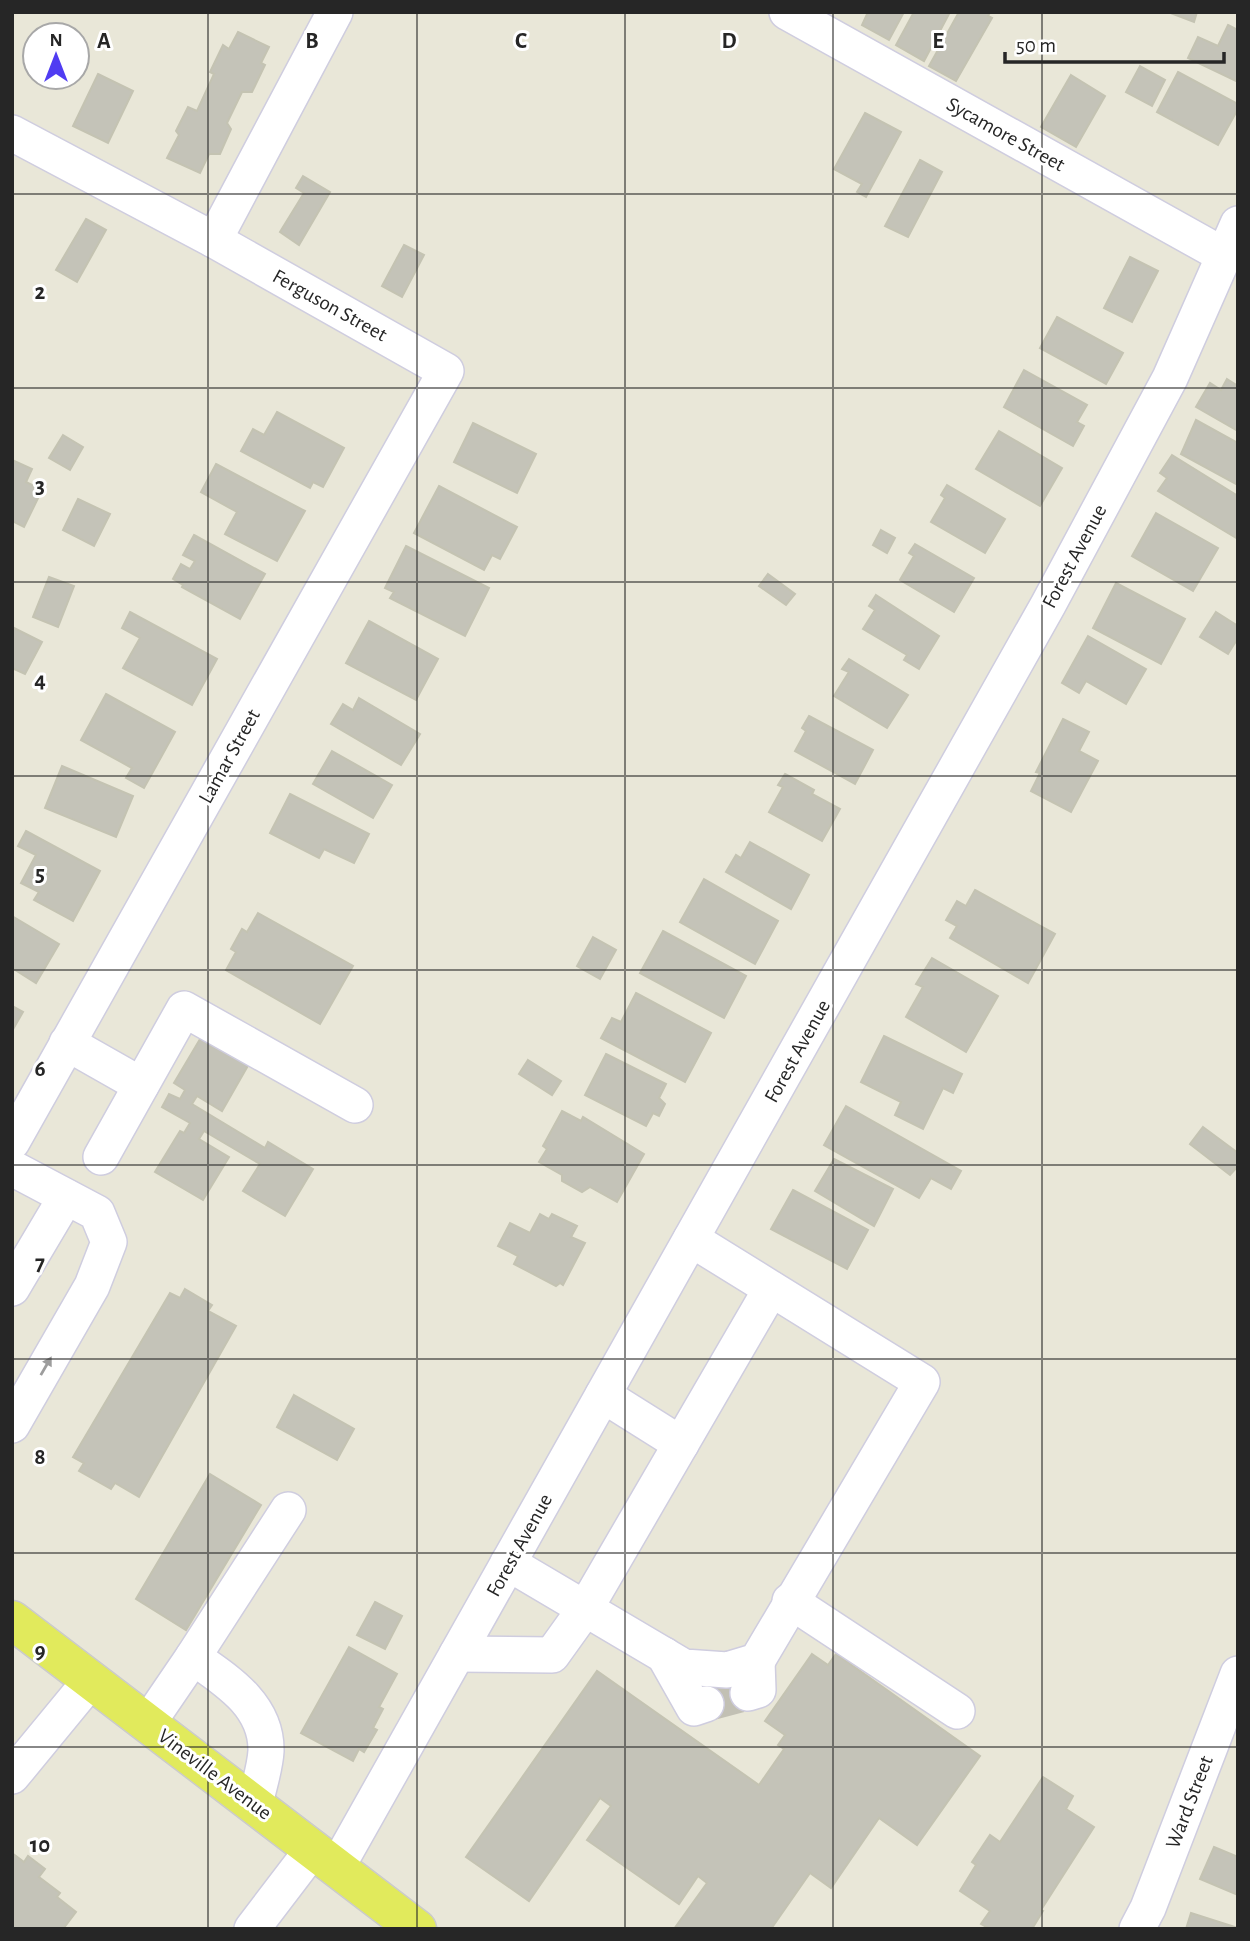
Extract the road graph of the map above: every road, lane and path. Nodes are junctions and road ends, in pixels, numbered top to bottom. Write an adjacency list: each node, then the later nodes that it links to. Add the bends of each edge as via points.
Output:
1 (335, 12): 4 (street)
2 (787, 12): 5 (street, Sycamore Street)
3 (12, 133): 4 (street, Ferguson Street)
4 (214, 240): 6 (street, Ferguson Street)
5 (1231, 240): 14 (street, Forest Avenue, via 1170,378 1054,593)
6 (446, 371): 7 (street, Lamar Street)
7 (67, 1043): 8 (street); 10 (street, Lamar Street)
8 (141, 1085): 9 (street, via 184,1009); 11 (street)
9 (355, 1105)
10 (12, 1142)
11 (101, 1157)
12 (12, 1168): 13 (street)
13 (66, 1197): 15 (street); 18 (street, one-way to 13, via 92,1286 109,1242 97,1213)
14 (691, 1239): 16 (street); 17 (street, Forest Avenue)
15 (12, 1288)
16 (771, 1289): 19 (street); 22 (street, via 922,1382)
17 (603, 1395): 19 (street); 21 (street, Forest Avenue)
18 (12, 1426)
19 (681, 1444): 23 (street)
20 (288, 1510): 27 (street)
21 (508, 1563): 23 (street); 25 (street, Forest Avenue)
22 (790, 1601): 26 (street, via 752,1677 684,1667); 31 (street)
23 (585, 1609): 25 (street, via 552,1655); 26 (street)
24 (12, 1620): 29 (main road, Vineville Avenue)
25 (457, 1654): 35 (street, Forest Avenue)
26 (664, 1655): 30 (street, via 694,1708)
27 (193, 1657): 32 (street); 34 (street, via 238,1689 263,1728 265,1752)
28 (1238, 1674): 38 (street, Ward Street)
29 (91, 1680): 32 (main road, Vineville Avenue); 33 (street)
30 (706, 1704)
31 (957, 1711)
32 (148, 1723): 34 (main road, Vineville Avenue)
33 (12, 1776)
34 (255, 1805): 35 (main road, Vineville Avenue)
35 (325, 1858): 36 (street, Forest Avenue); 37 (main road, Vineville Avenue)
36 (252, 1929)
37 (417, 1929)
38 (1137, 1929)

